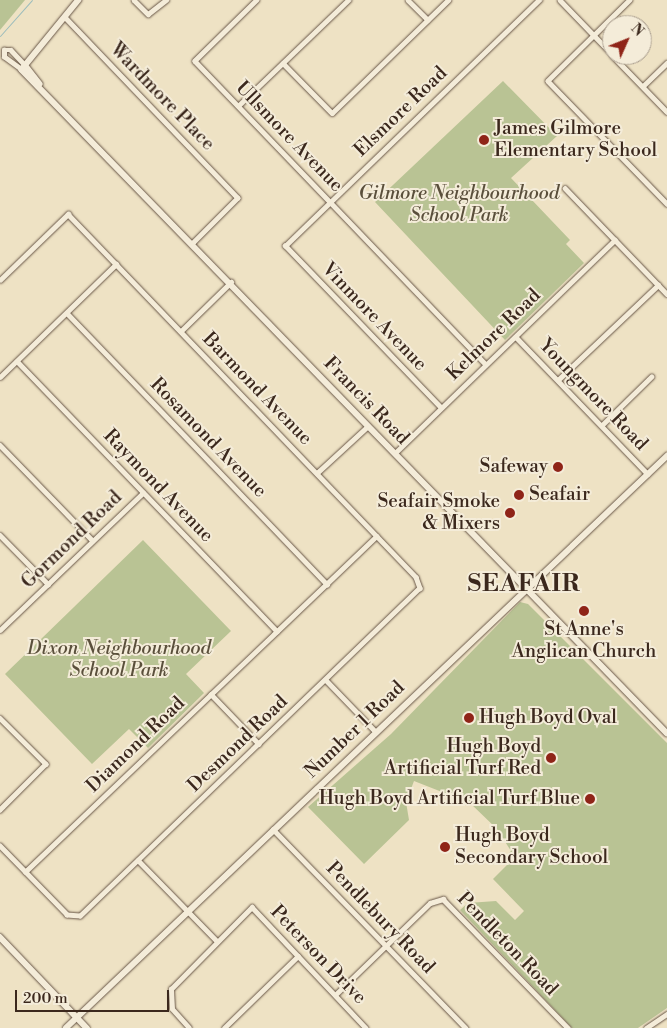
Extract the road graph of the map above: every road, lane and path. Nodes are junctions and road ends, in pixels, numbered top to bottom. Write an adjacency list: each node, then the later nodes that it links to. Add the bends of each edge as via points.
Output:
1 (79, 0): 11 (street)
2 (134, 0): 3 (street, via 148,14)
3 (166, 0)
4 (257, 0): 20 (street, Ullsmore Avenue, via 195,61)
5 (348, 0): 15 (street)
6 (408, 0): 12 (street)
7 (448, 0): 12 (street)
8 (538, 0): 23 (street, Elsmore Road)
9 (560, 0): 13 (street)
10 (630, 0): 13 (street)
11 (65, 17): 18 (street); 26 (street, Wardmore Place, via 238,198)
12 (428, 20): 15 (street, via 332,113)
13 (593, 35): 14 (street); 24 (street, via 548,80)
14 (602, 44)
15 (283, 63): 20 (street)
16 (667, 63): 19 (street)
17 (622, 65): 19 (street)
18 (23, 67): 18 (street, Francis Road, via 11,50 4,50 4,57); 26 (street, Francis Road)
19 (643, 86): 21 (street)
20 (238, 106): 23 (street, Ullsmore Avenue)
21 (667, 112)
22 (564, 188): 25 (street)
23 (330, 202): 27 (street, Elsmore Road); 37 (street, Ullsmore Avenue)
24 (667, 204)
25 (615, 240): 31 (street); 35 (street, Kelmore Road)
26 (193, 243): 30 (street, Francis Road)
27 (285, 246): 41 (street, Vinmore Avenue)
28 (116, 264): 29 (street, Barmond Avenue, via 68,214); 33 (street); 34 (street, Barmond Avenue)
29 (0, 280)
30 (230, 282): 34 (street); 43 (street, Francis Road)
31 (658, 284): 32 (street); 40 (street)
32 (667, 294)
33 (66, 313): 36 (street); 54 (street, Rosamond Avenue)
34 (180, 332): 47 (street, Barmond Avenue)
35 (516, 337): 37 (street, Kelmore Road); 40 (street, Youngmore Road)
36 (17, 361): 38 (street); 49 (street, Raymond Avenue)
37 (486, 364): 41 (street, Kelmore Road)
38 (0, 377)
39 (651, 377): 42 (street)
40 (558, 380): 42 (street, Youngmore Road)
41 (441, 408): 45 (street, Kelmore Road)
42 (602, 425): 48 (street, Youngmore Road)
43 (368, 426): 45 (street, Francis Road); 47 (street)
44 (0, 445): 52 (street)
45 (395, 453): 56 (street, Francis Road)
46 (667, 456): 48 (street, Number 1 Road)
47 (317, 473): 50 (street, Barmond Avenue)
48 (648, 474): 56 (street, Number 1 Road)
49 (143, 493): 52 (street, Gormond Road); 58 (street, Raymond Avenue)
50 (376, 536): 54 (street, Diamond Road); 55 (street, Barmond Avenue, via 416,577)
51 (1, 539): 53 (street)
52 (92, 540): 53 (street, Gormond Road)
53 (48, 584): 57 (street, Gormond Road)
54 (327, 584): 58 (street, Diamond Road)
55 (420, 588): 59 (street, Desmond Road)
56 (525, 588): 62 (street, Number 1 Road); 63 (street, Francis Road)
57 (0, 630)
58 (277, 631): 60 (street, Diamond Road)
59 (326, 680): 62 (street); 64 (street, Desmond Road)
60 (211, 694): 64 (street); 69 (street, Diamond Road)
61 (0, 718): 65 (street, via 46,764)
62 (375, 731): 66 (street, Number 1 Road)
63 (667, 733)
64 (259, 744): 68 (street, Desmond Road)
65 (0, 810)
66 (273, 829): 70 (street, Number 1 Road); 73 (street, Pendlebury Road)
67 (0, 846): 69 (street)
68 (138, 860): 69 (street, Desmond Road, via 75,918); 70 (street)
69 (25, 872)
70 (187, 911): 72 (street); 77 (street, Number 1 Road)
71 (0, 937): 77 (street)
72 (217, 942): 74 (street, Peterson Drive, via 252,908); 80 (street, Peterson Drive, via 174,983 169,1000)
73 (386, 945): 75 (street, Pendleton Road); 83 (street, Pendlebury Road); 84 (street, Pendleton Road, via 430,903 443,899)
74 (298, 956): 75 (street, Peterson Drive); 81 (street)
75 (335, 995): 82 (street, Peterson Drive)
76 (667, 1014): 85 (street)
77 (77, 1017): 78 (street, Number 1 Road); 79 (street)
78 (66, 1028)
79 (87, 1028)
80 (189, 1028)
81 (224, 1028)
82 (366, 1028)
83 (466, 1028)
84 (568, 1028)
85 (646, 1028)

